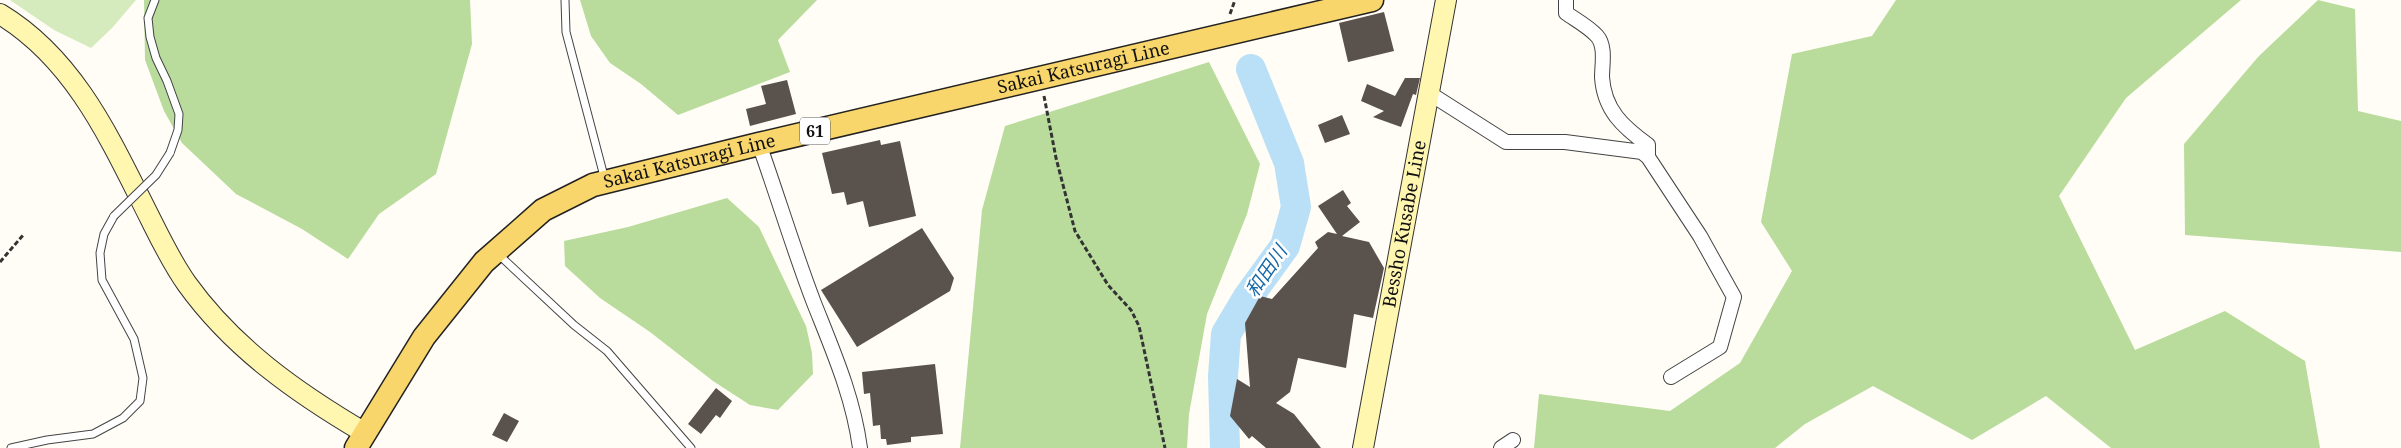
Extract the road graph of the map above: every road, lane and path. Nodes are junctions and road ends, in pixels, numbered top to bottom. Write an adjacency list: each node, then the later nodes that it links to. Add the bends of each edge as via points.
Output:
1 (155, 0): 18 (lane, bridge, via 148,18 150,37 179,114 178,130 170,153 156,175 114,216 104,234 100,254 102,280 134,339 143,378 140,401 123,418 92,434)
2 (565, 0): 11 (lane, via 566,32)
3 (1372, 0): 7 (main road, Sakai Katsuragi Line / 61)
4 (1446, 0): 8 (street, Bessho Kusabe Line)
5 (1566, 0): 10 (street, via 1566,13 1598,37 1603,56 1602,79 1612,112 1624,128 1648,145)
6 (0, 14): 17 (street, via 40,44 87,99 167,252 186,283 219,324 255,358)
7 (1041, 78): 9 (main road, Sakai Katsuragi Line / 61); 21 (path, via 1056,158 1075,231 1108,285 1131,310 1139,326)
8 (1429, 93): 10 (street, via 1506,142 1565,142 1642,152); 22 (street, Bessho Kusabe Line)
9 (759, 144): 11 (main road, Sakai Katsuragi Line / 61); 20 (street, via 838,362 856,419)
10 (1648, 157): 15 (street, via 1700,236 1734,297 1720,347)
11 (606, 182): 13 (main road, Sakai Katsuragi Line / 61, via 543,210)
12 (24, 234): 14 (path)
13 (496, 251): 17 (main road, Sakai Katsuragi Line / 61, via 424,337); 19 (lane, via 607,352)
14 (0, 262)
15 (1671, 377)
16 (1513, 440): 23 (street)
17 (360, 441)
18 (11, 448)
19 (691, 448)
20 (860, 448)
21 (1165, 448)
22 (1363, 448)
23 (1500, 448)

